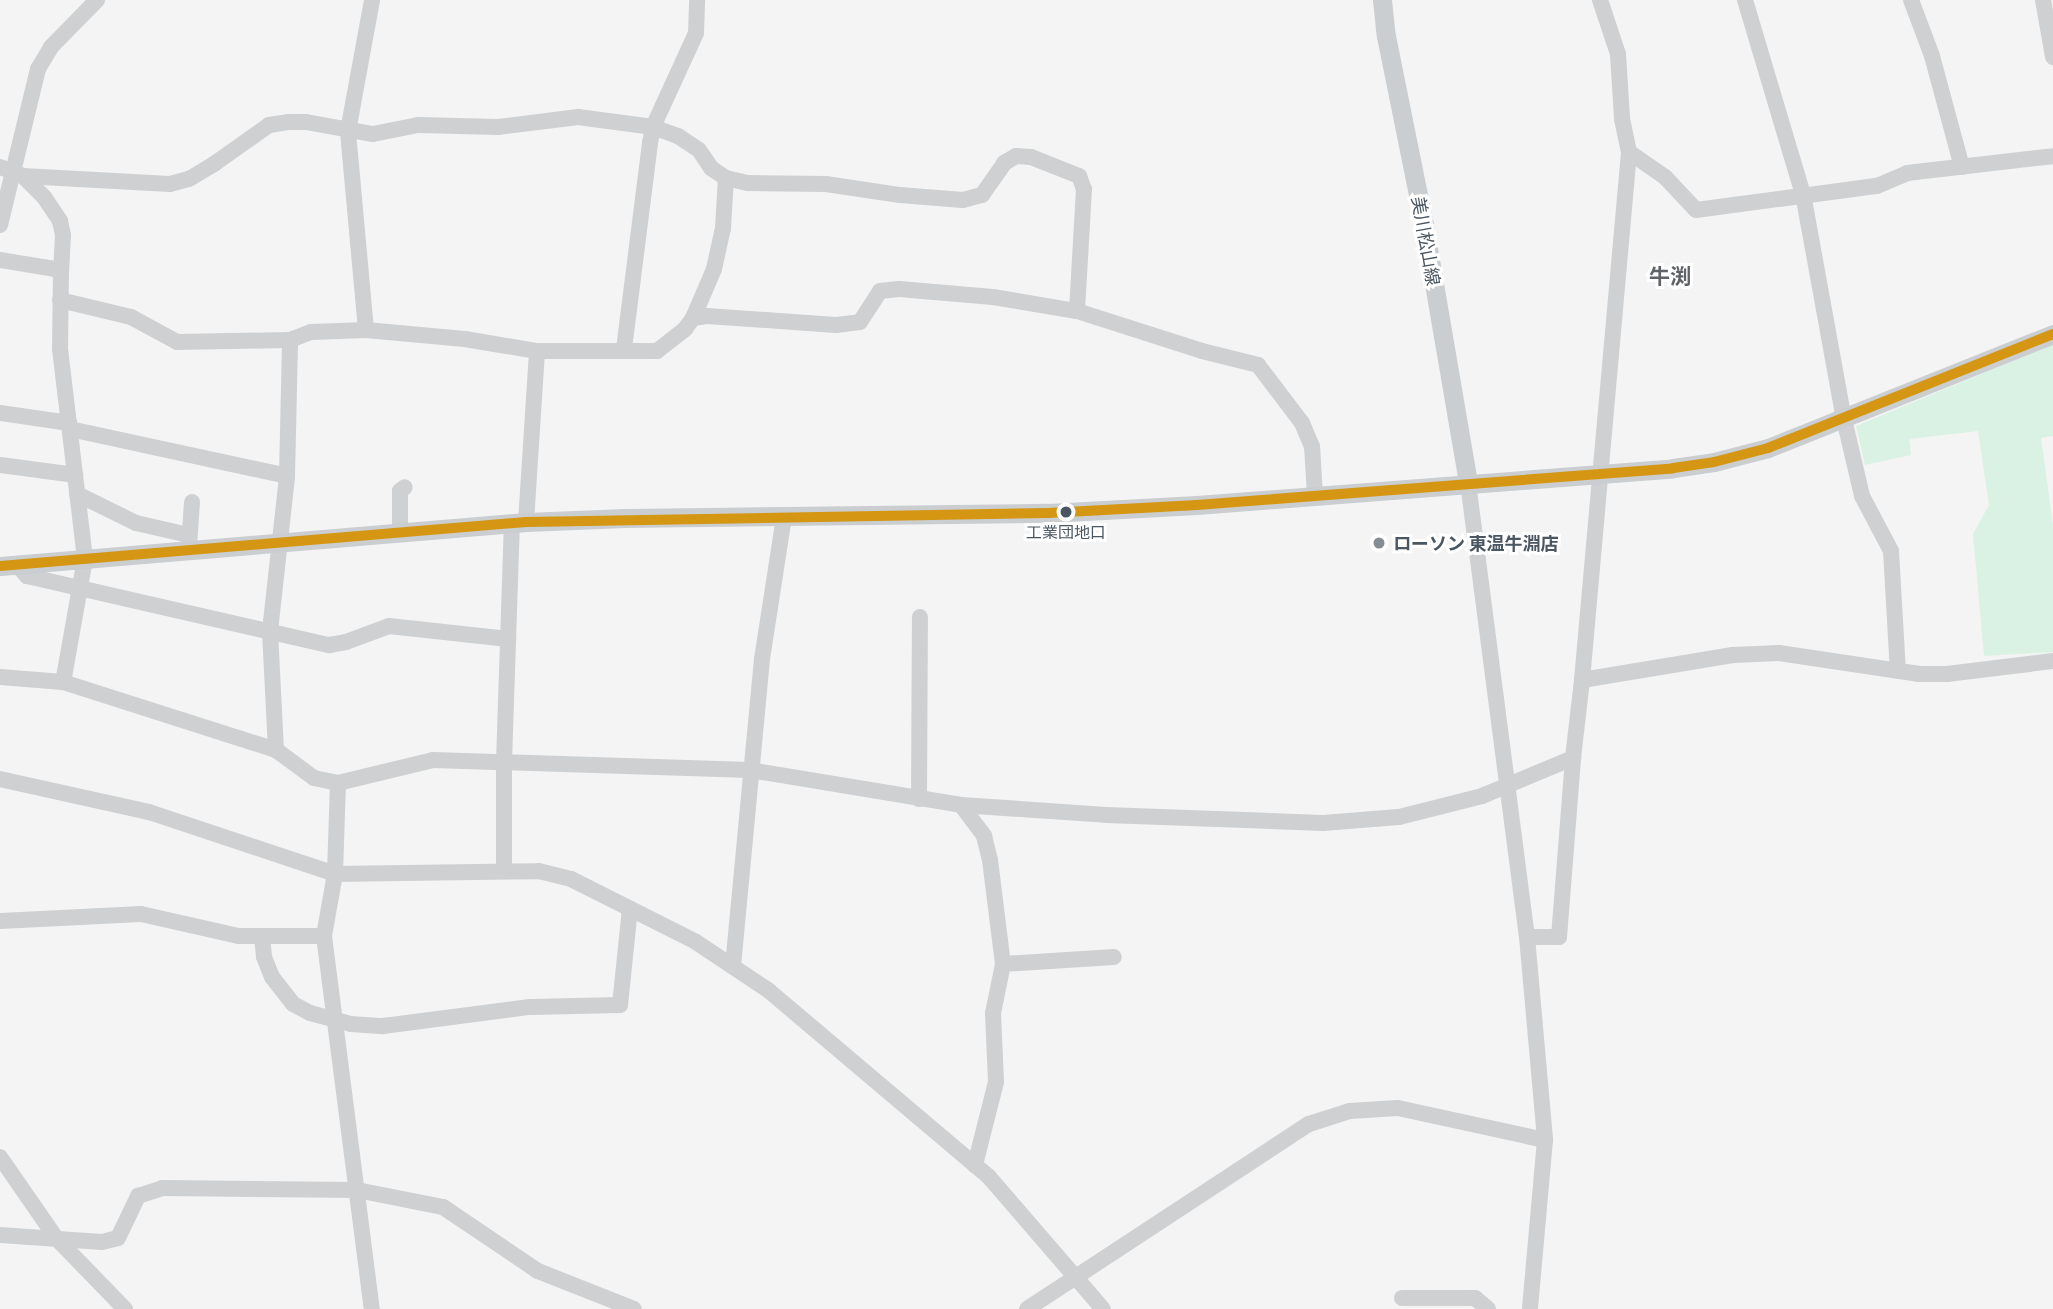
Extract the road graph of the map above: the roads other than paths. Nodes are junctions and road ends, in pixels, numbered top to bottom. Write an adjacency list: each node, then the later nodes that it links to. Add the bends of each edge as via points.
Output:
1 (97, 0): 15 (street, via 51,47 38,69)
2 (372, 0): 11 (street)
3 (697, 0): 10 (street, via 696,33)
4 (1382, 0): 36 (main road, 美川松山線)
5 (1600, 0): 12 (street, via 1618,54)
6 (1745, 0): 17 (street)
7 (1911, 0): 14 (street)
8 (2043, 0): 9 (street)
9 (2053, 57)
10 (653, 127): 11 (street, via 578,117 498,127 418,125 373,134); 16 (street, via 699,150 711,168); 27 (street)
11 (348, 131): 15 (street, via 306,122 269,125 214,164 170,184); 24 (street)
12 (1629, 152): 17 (street, via 1665,177 1696,210); 33 (street)
13 (2053, 156): 14 (street)
14 (1962, 167): 17 (street, via 1907,173 1877,186)
15 (12, 172): 18 (street); 20 (street, via 44,197 60,221)
16 (726, 178): 22 (street, via 963,200 982,195 1003,163 1016,156 1048,162 1079,176 1084,189); 23 (street, via 723,228 714,269)
17 (1803, 194): 30 (street)
18 (0, 225)
19 (0, 260): 20 (street)
20 (61, 271): 21 (street)
21 (60, 300): 26 (street, via 131,317 177,342); 31 (street)
22 (1077, 311): 23 (street, via 993,297 899,289 880,291 860,322 836,325 733,316); 39 (street, via 1258,365 1302,424 1312,446)
23 (693, 318): 27 (street, via 657,351)
24 (366, 330): 26 (street, via 311,332); 28 (street)
25 (2053, 334): 30 (main road)
26 (290, 340): 35 (street)
27 (624, 349): 28 (street)
28 (537, 351): 42 (street)
29 (0, 413): 31 (street)
30 (1844, 419): 33 (main road, via 1768,448 1714,462); 53 (street, via 1862,496 1891,551)
31 (69, 426): 34 (street); 35 (street)
32 (0, 465): 34 (street)
33 (1598, 471): 36 (main road); 55 (street)
34 (75, 475): 38 (street)
35 (288, 476): 45 (street)
36 (1468, 483): 39 (main road); 63 (street)
37 (405, 487): 43 (street, via 400,491)
38 (77, 494): 44 (street); 46 (street)
39 (1315, 495): 41 (main road, via 1048,513)
40 (192, 502): 44 (street)
41 (785, 517): 42 (main road); 60 (street)
42 (519, 523): 43 (main road); 51 (street)
43 (400, 534): 45 (main road)
44 (189, 543): 45 (main road); 46 (main road)
45 (279, 544): 50 (street)
46 (85, 559): 47 (main road); 48 (street)
47 (9, 565): 48 (street, via 27,576)
48 (80, 587): 50 (street); 56 (street)
49 (920, 617): 64 (street)
50 (270, 631): 51 (street, via 329,645 389,626); 57 (street)
51 (508, 639): 59 (street)
52 (2053, 661): 53 (street, via 1947,674)
53 (1899, 671): 55 (street, via 1779,653 1733,655)
54 (0, 677): 56 (street)
55 (1582, 680): 58 (street)
56 (63, 682): 57 (street)
57 (276, 750): 62 (street, via 314,778)
58 (1573, 758): 63 (street); 72 (street, via 1559,937)
59 (504, 762): 60 (street); 62 (street, via 433,760); 66 (street)
60 (750, 771): 64 (street); 75 (street)
61 (0, 779): 67 (street, via 149,812)
62 (338, 783): 67 (street)
63 (1508, 784): 65 (street, via 1482,796 1399,817 1323,823); 72 (street)
64 (919, 799): 65 (street)
65 (961, 804): 74 (street, via 984,836)
66 (504, 871): 67 (street); 68 (street, via 539,871 571,879)
67 (335, 874): 70 (street)
68 (630, 908): 75 (street); 76 (street, via 620,1004 530,1007 383,1026)
69 (0, 921): 71 (street, via 141,914)
70 (324, 936): 71 (street); 76 (street)
71 (262, 937): 76 (street, via 264,957 283,994 310,1013)
72 (1527, 937): 77 (street)
73 (1114, 957): 74 (street)
74 (1003, 964): 79 (street, via 993,1013 996,1083)
75 (733, 966): 79 (street, via 768,990)
76 (334, 1019): 80 (street)
77 (1545, 1140): 83 (street, via 1398,1108 1350,1111 1309,1124); 85 (street)
78 (0, 1157): 82 (street)
79 (975, 1165): 83 (street)
80 (356, 1190): 82 (street, via 162,1188 138,1196 118,1238 102,1242); 87 (street); 88 (street, via 443,1206 538,1271)
81 (0, 1235): 82 (street)
82 (56, 1238): 86 (street)
83 (1076, 1275): 89 (street); 90 (street)
84 (1402, 1298): 91 (street, via 1475,1298)
85 (1529, 1308)
86 (125, 1309)
87 (372, 1309)
88 (634, 1309)
89 (1027, 1309)
90 (1103, 1309)
91 (1488, 1309)

